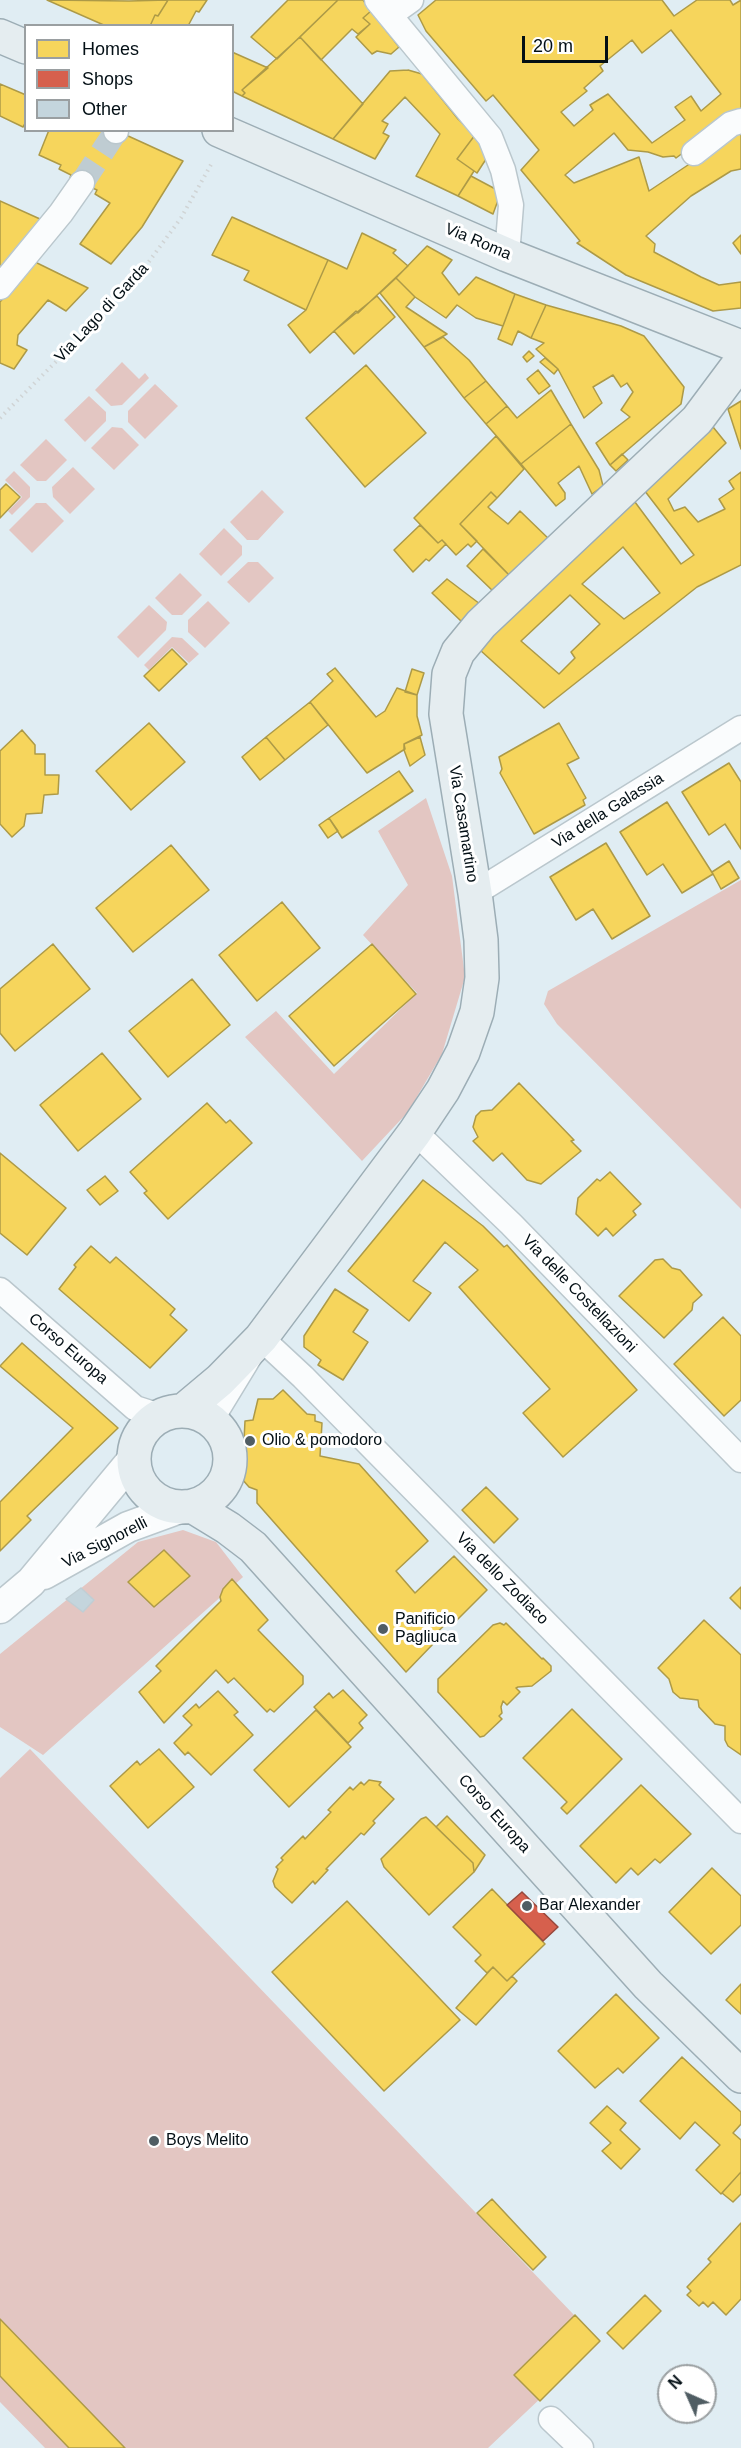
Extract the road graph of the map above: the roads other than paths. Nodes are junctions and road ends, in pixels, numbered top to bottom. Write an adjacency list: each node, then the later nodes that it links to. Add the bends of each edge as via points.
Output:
1 (411, 0): 2 (street)
2 (383, 8): 9 (street, via 489,137 503,170 511,205)
3 (0, 36): 4 (main road)
4 (24, 46)
5 (741, 121): 7 (street, via 731,124)
6 (223, 132): 9 (main road, Via Roma)
7 (694, 153)
8 (82, 183): 10 (street)
9 (507, 255): 11 (main road, Via Roma)
10 (0, 287)
11 (741, 347)
12 (741, 361): 14 (main road, Via Casamartino, via 697,420 481,624 458,652 449,674 446,714)
13 (741, 728): 14 (street, Via della Galassia)
14 (475, 893): 15 (main road, Via Casamartino, via 483,978 477,1012 453,1071)
15 (415, 1132): 17 (main road, Via Casamartino); 19 (street, Via delle Costellazioni, via 511,1224)
16 (0, 1290): 18 (street, Corso Europa)
17 (261, 1338): 18 (main road, Via Casamartino, via 220,1380); 25 (street, Via dello Zodiaco)
18 (161, 1424): 20 (main road, via 221,1430 230,1457); 21 (main road, via 137,1476 146,1492 162,1503); 23 (street, Via Signorelli)
19 (741, 1460)
20 (223, 1484): 21 (main road, via 210,1499); 22 (main road, Corso Europa, via 234,1516)
21 (186, 1507): 22 (main road, Corso Europa, via 228,1527); 23 (street, Via Signorelli, via 128,1527)
22 (253, 1547): 26 (main road, Corso Europa, via 648,1985)
23 (31, 1582): 24 (street, Via Signorelli)
24 (0, 1608)
25 (741, 1821)
26 (741, 2076)
27 (551, 2419): 28 (street)
28 (581, 2448)

